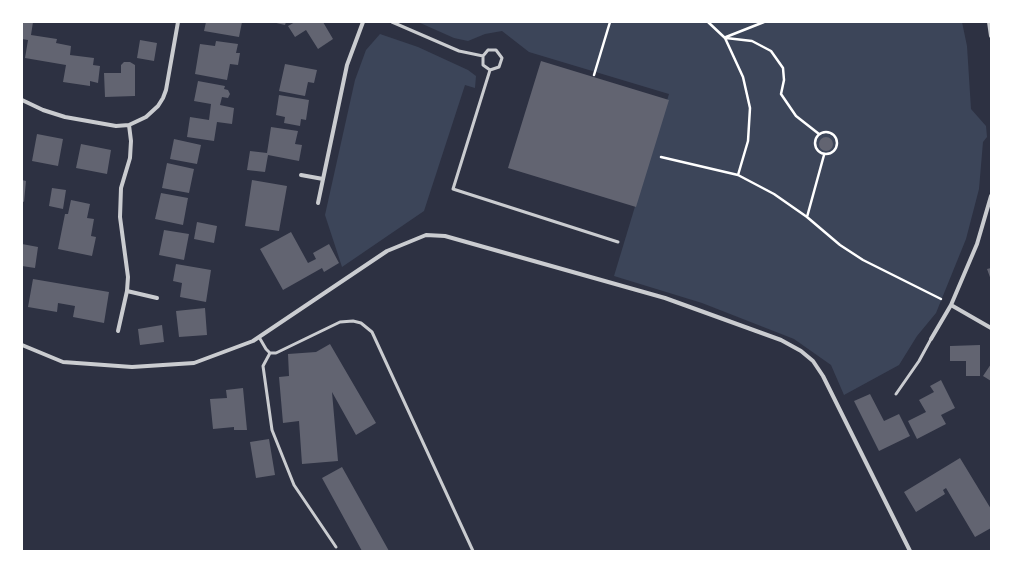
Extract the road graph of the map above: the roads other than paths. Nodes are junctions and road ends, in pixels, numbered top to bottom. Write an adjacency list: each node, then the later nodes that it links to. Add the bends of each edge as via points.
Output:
1 (178, 22): 9 (street, via 163,98 146,117)
2 (363, 22): 11 (street, via 347,65)
3 (392, 22): 6 (lane, via 459,51)
4 (989, 22): 5 (street)
5 (991, 36)
6 (483, 56): 7 (lane, via 483,64); 7 (lane, via 488,50 496,50 502,58 499,67)
7 (490, 70): 14 (lane, via 453,189)
8 (22, 100): 9 (street, via 65,117 116,126)
9 (129, 125): 15 (street, via 130,158 121,188 120,217 128,276)
10 (301, 174): 11 (street)
11 (323, 179): 13 (street)
12 (991, 196): 17 (street, via 977,244)
13 (318, 203)
14 (618, 242)
15 (127, 291): 16 (street); 19 (street)
16 (157, 298)
17 (951, 305): 18 (street); 21 (street)
18 (991, 328)
19 (118, 331)
20 (259, 337): 22 (street, via 194,363 132,367 63,362); 23 (lane); 27 (street, via 387,251 426,235 445,236 468,242 665,298 781,340 814,360)
21 (931, 339): 24 (lane, via 919,362)
22 (22, 345)
23 (270, 353): 25 (lane, via 263,366 272,430 294,485); 26 (lane, via 276,354 340,322 361,323 372,332)
24 (896, 394)
25 (336, 547)
26 (473, 551)
27 (910, 551)

